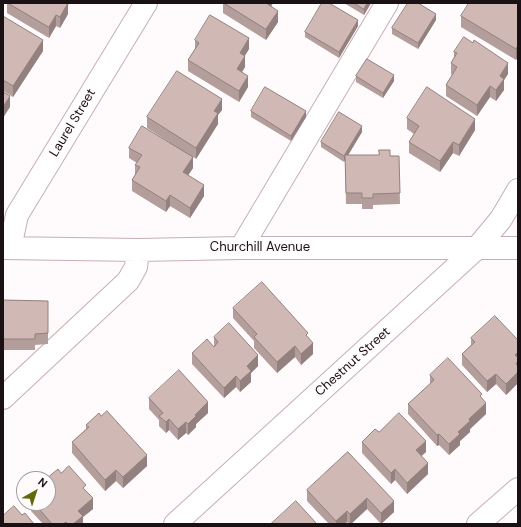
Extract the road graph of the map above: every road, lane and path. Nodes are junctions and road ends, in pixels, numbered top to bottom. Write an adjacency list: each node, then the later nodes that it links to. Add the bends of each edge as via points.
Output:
1 (146, 3): 4 (street, Laurel Street, via 17,215)
2 (387, 3): 5 (street)
3 (518, 190): 7 (street, Chestnut Street, via 501,219)
4 (7, 248): 8 (street, Churchill Avenue)
5 (240, 248): 7 (street, Churchill Avenue); 8 (street, Churchill Avenue)
6 (518, 248): 7 (street, Churchill Avenue)
7 (476, 249): 11 (street, Chestnut Street)
8 (138, 250): 9 (street, via 136,267 128,281)
9 (3, 398)
10 (518, 488): 12 (street)
11 (175, 524)
12 (478, 524)

